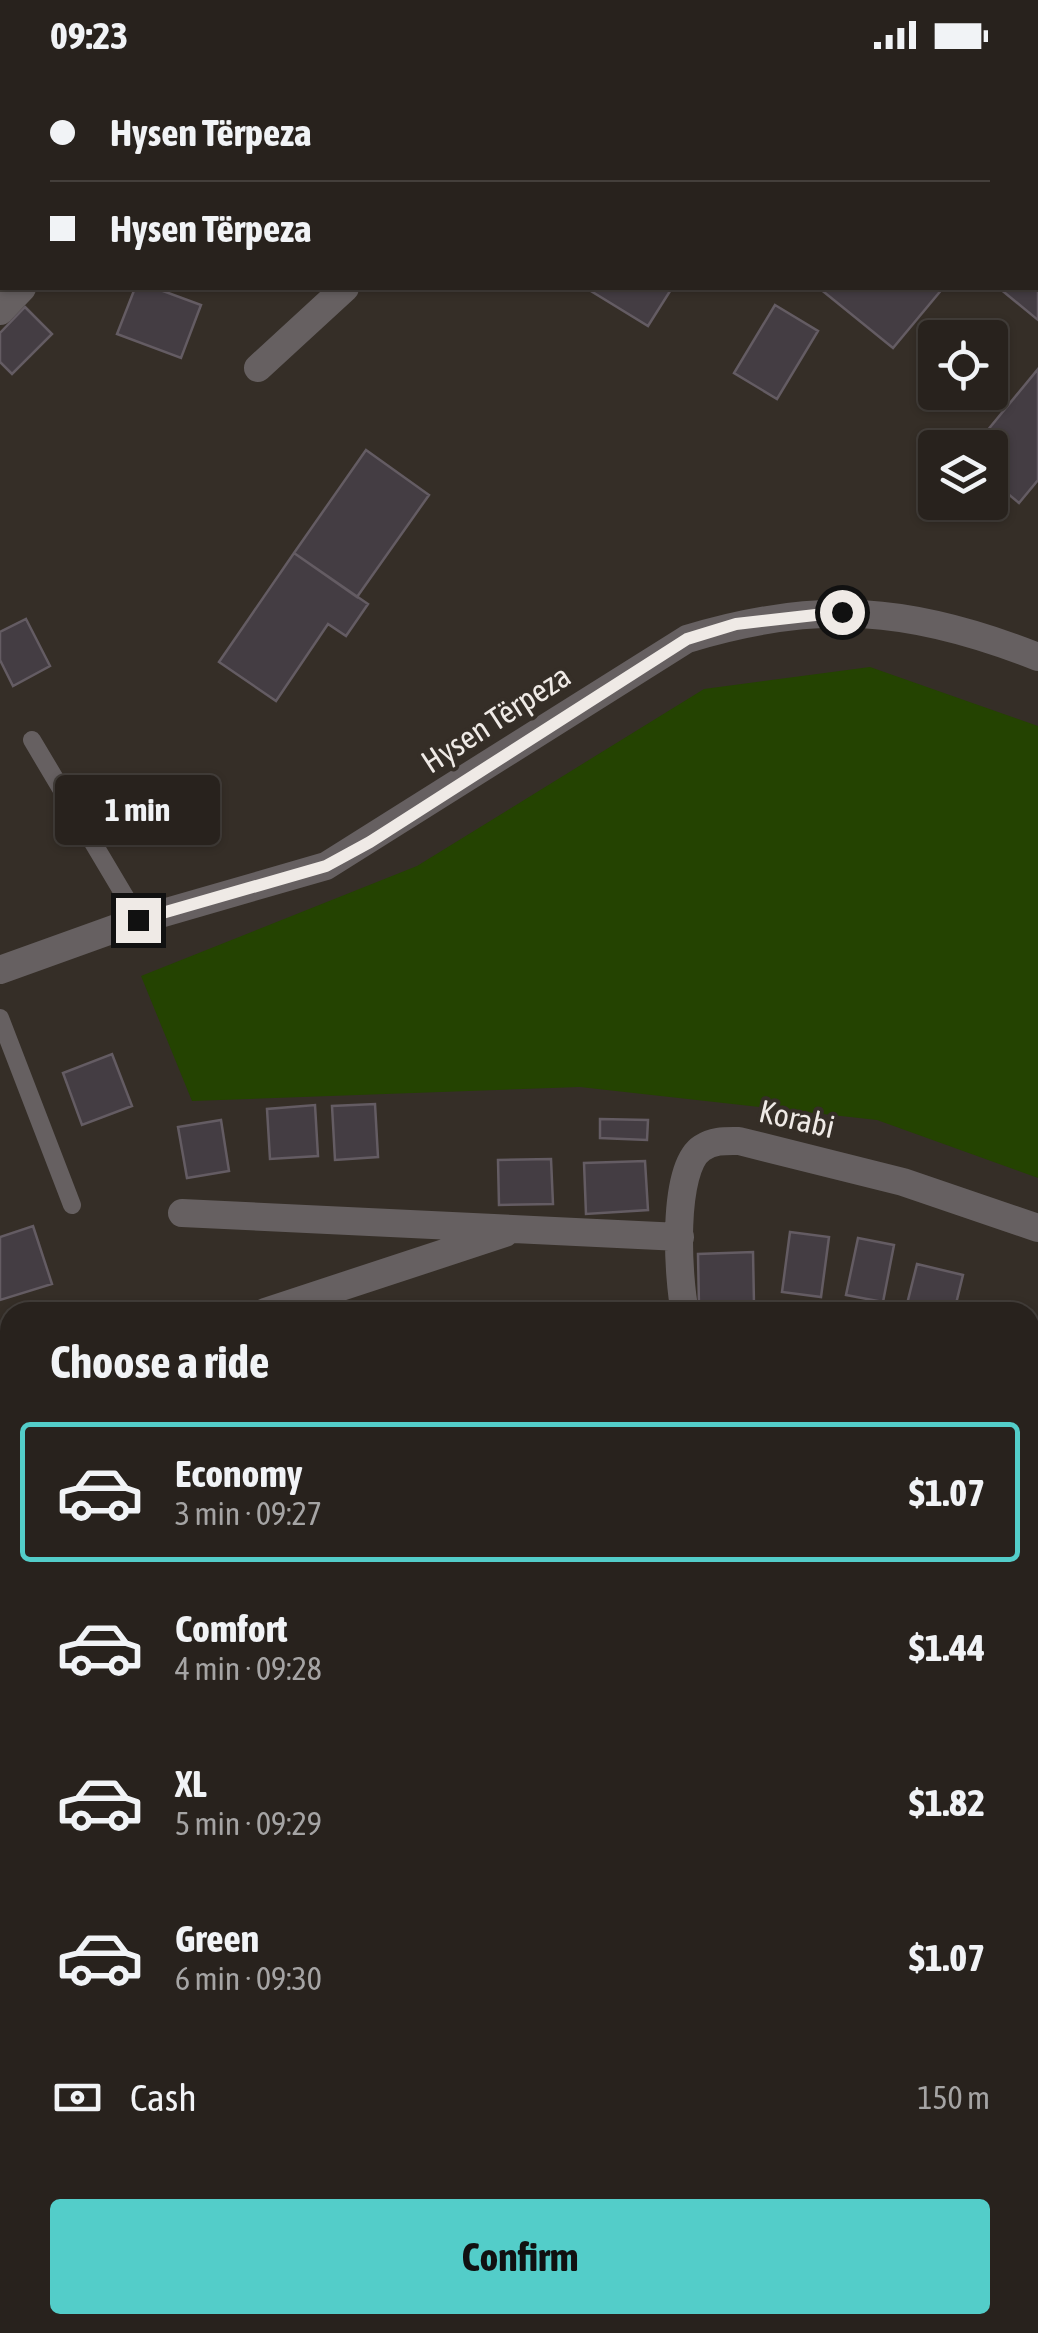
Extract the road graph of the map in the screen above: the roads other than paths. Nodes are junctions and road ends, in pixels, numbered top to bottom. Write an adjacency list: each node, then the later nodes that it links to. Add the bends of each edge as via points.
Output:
1 (20, 290): 3 (street)
2 (343, 290): 4 (street)
3 (0, 310)
4 (258, 368)
5 (1038, 657): 7 (street, Hysen Tërpeza, via 942,622 892,614 842,612 736,624 687,639 326,866)
6 (32, 740): 7 (lane)
7 (138, 920): 8 (street, Hysen Tërpeza)
8 (0, 970)
9 (0, 1018): 10 (lane)
10 (72, 1205)
11 (182, 1213): 12 (street)
12 (521, 1228): 14 (street); 15 (street)
13 (1038, 1228): 14 (street, Korabi, via 903,1182 717,1141 699,1149 688,1166)
14 (680, 1238): 16 (street, Korabi)
15 (296, 1302)
16 (683, 1302)

